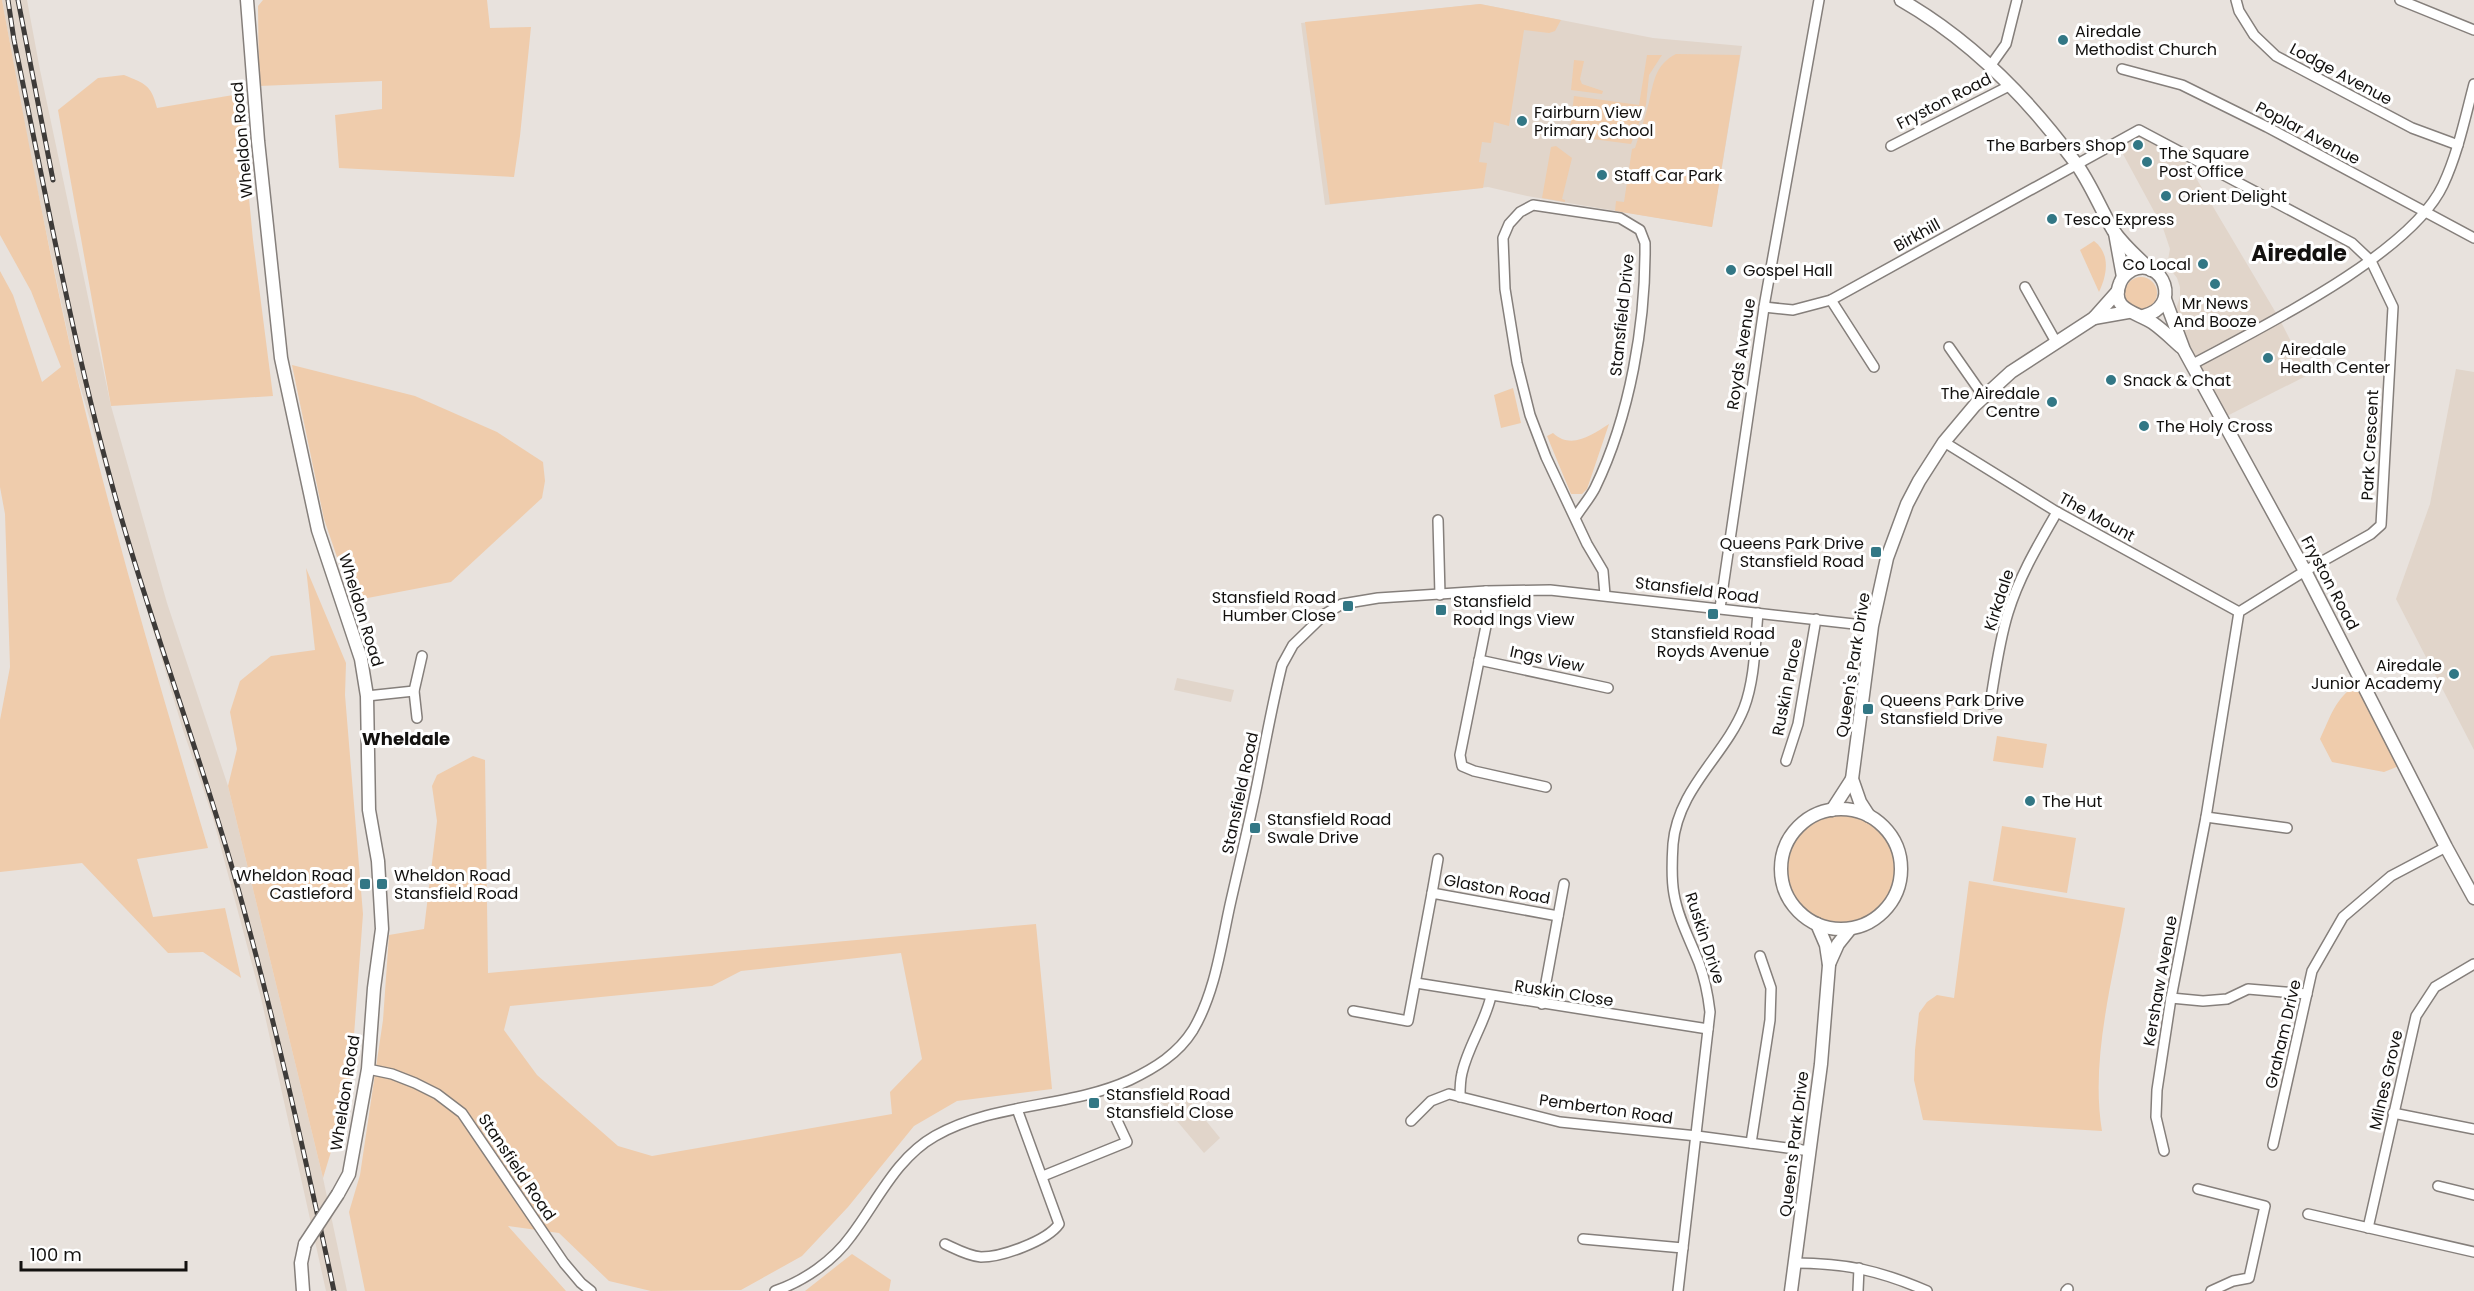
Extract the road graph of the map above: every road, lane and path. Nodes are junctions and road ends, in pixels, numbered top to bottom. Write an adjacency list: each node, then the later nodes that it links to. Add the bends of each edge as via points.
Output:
1 (247, 0): 52 (street, Wheldon Road, via 281,358 318,530 361,659)
2 (1819, 0): 25 (street, Royds Avenue)
3 (1901, 0): 8 (street, Fryston Road, via 1932,18)
4 (2017, 0): 8 (street, via 2006,44)
5 (2236, 0): 12 (street, Lodge Avenue, via 2254,35 2276,56 2412,128)
6 (2400, 0): 7 (street)
7 (2474, 30)
8 (1991, 65): 11 (street, Fryston Road)
9 (2122, 69): 15 (street, Poplar Avenue, via 2182,85)
10 (2474, 84): 12 (street)
11 (2011, 85): 13 (street, Fryston Road); 14 (street, Fryston Road)
12 (2458, 145): 15 (street, via 2443,186)
13 (1891, 146)
14 (2077, 164): 16 (street, Fryston Road); 18 (street, Park Crescent, via 2139,130 2352,243); 24 (street, Birkhill)
15 (2425, 213): 17 (street, Poplar Avenue); 18 (street)
16 (2115, 232): 19 (street, Fryston Road); 20 (street, Fryston Road)
17 (2474, 238)
18 (2371, 261): 32 (street, via 2279,318); 39 (street, Park Crescent, via 2392,306 2381,525)
19 (2151, 270): 20 (street, via 2137,268); 23 (street, Fryston Road, via 2163,281)
20 (2123, 277): 22 (street, Fryston Road)
21 (2025, 287): 29 (street)
22 (2118, 291): 26 (street); 28 (street, Queen's Park Drive)
23 (2165, 299): 27 (street, via 2156,311); 31 (street, Fryston Road)
24 (1832, 300): 25 (street, Birkhill, via 1793,310); 33 (street)
25 (1764, 308): 43 (street, Royds Avenue)
26 (2128, 312): 27 (street, Fryston Road); 28 (street, Queen's Park Drive)
27 (2143, 316): 31 (street, Fryston Road)
28 (2094, 318): 29 (street, Queen's Park Drive)
29 (2056, 342): 34 (street, Queen's Park Drive)
30 (1949, 347): 34 (street)
31 (2184, 350): 32 (street, Fryston Road)
32 (2193, 364): 39 (street, Fryston Road)
33 (1874, 367)
34 (1984, 396): 35 (street, Queen's Park Drive)
35 (1944, 442): 36 (street, The Mount); 47 (street, Queen's Park Drive, via 1907,504 1887,558)
36 (2056, 512): 44 (street, The Mount); 53 (street, Kirkdale, via 2026,567 2008,612)
37 (1575, 518): 37 (street, Stansfield Drive, via 1594,488 1623,418 1638,335 1645,243 1640,230 1620,218 1533,205 1509,224 1503,238 1505,290 1530,415); 41 (street, Stansfield Drive, via 1603,571)
38 (1438, 520): 42 (street)
39 (2305, 571): 44 (street); 62 (street, Fryston Road)
40 (1486, 591): 41 (street, Stansfield Road); 42 (street, Stansfield Road); 49 (street, via 1486,626)
41 (1605, 594): 43 (street, Stansfield Road)
42 (1440, 595): 82 (street, Stansfield Road, via 1342,604 1312,624 1293,645 1282,665 1208,999 1192,1031 1175,1052 1155,1068 1114,1087)
43 (1720, 608): 45 (street, Stansfield Road)
44 (2239, 612): 60 (street, Kershaw Avenue)
45 (1758, 613): 46 (street, Stansfield Road); 79 (street, Ruskin Drive, via 1744,707 1688,797 1674,842 1674,894 1707,989)
46 (1816, 619): 47 (street, Stansfield Road); 55 (street, Ruskin Place, via 1798,724)
47 (1872, 626): 56 (street, Queen's Park Drive)
48 (422, 656): 51 (street)
49 (1479, 660): 50 (street, Ings View); 57 (street, via 1460,755 1462,766)
50 (1608, 688)
51 (414, 691): 52 (street); 54 (street)
52 (368, 696): 80 (street, Wheldon Road, via 369,810 378,861 382,929)
53 (1990, 704)
54 (417, 718)
55 (1786, 761)
56 (1852, 779): 58 (street, Queen's Park Drive); 59 (street, Queen's Park Drive)
57 (1546, 787)
58 (1832, 810): 59 (street, via 1851,810); 68 (street, Queen's Park Drive, via 1798,827 1783,856 1787,895 1803,915)
59 (1869, 816): 69 (street, Queen's Park Drive, via 1896,843 1900,881 1881,914)
60 (2206, 817): 61 (street); 76 (street, Kershaw Avenue)
61 (2287, 828)
62 (2446, 847): 66 (street, Fryston Road); 74 (street, Graham Drive, via 2391,876 2343,917 2312,971)
63 (1438, 859): 65 (street, Glaston Road)
64 (1564, 884): 67 (street, Glaston Road)
65 (1432, 893): 67 (street, Glaston Road); 73 (street, Glaston Road)
66 (2474, 897)
67 (1558, 916): 77 (street, Glaston Road)
68 (1817, 924): 69 (street); 72 (street, Queen's Park Drive, via 1826,945)
69 (1850, 929): 72 (street, Queen's Park Drive)
70 (1760, 956): 88 (street, via 1771,988 1770,1020)
71 (2474, 964): 84 (street, Milnes Grove, via 2434,987 2416,1016)
72 (1828, 965): 90 (street, Queen's Park Drive)
73 (1416, 983): 75 (street, Ruskin Close); 78 (street, Glaston Road, via 1408,1021)
74 (2307, 994): 76 (street, via 2248,988 2227,999); 89 (street, Graham Drive)
75 (1491, 996): 77 (street, Ruskin Close); 81 (street, via 1462,1073)
76 (2171, 998): 91 (street, Kershaw Avenue, via 2157,1090 2156,1118)
77 (1542, 1004): 79 (street, Ruskin Close)
78 (1353, 1011)
79 (1708, 1029): 87 (street, Ruskin Drive)
80 (368, 1070): 104 (street, Wheldon Road, bridge, via 348,1174 305,1244 301,1263); 105 (street, Stansfield Road, via 416,1083 462,1113 564,1263)
81 (1460, 1097): 85 (street, Pemberton Road, via 1449,1095 1431,1101); 87 (street, Pemberton Road, via 1560,1122)
82 (1017, 1108): 92 (street); 106 (street, Stansfield Road, via 934,1136 910,1155 850,1238 823,1265)
83 (1113, 1112): 92 (street, via 1127,1142)
84 (2393, 1113): 86 (street); 97 (street, Milnes Grove)
85 (1411, 1121)
86 (2474, 1129)
87 (1696, 1136): 88 (street, Pemberton Road); 100 (street, Ruskin Drive)
88 (1751, 1143): 90 (street, Pemberton Road)
89 (2273, 1145)
90 (1810, 1151): 102 (street, Queen's Park Drive)
91 (2164, 1151)
92 (1043, 1176): 99 (street, via 1059,1224 1053,1233 1014,1250 982,1257)
93 (2438, 1186): 95 (street)
94 (2198, 1189): 111 (street, via 2265,1206 2249,1278)
95 (2474, 1195)
96 (2308, 1214): 97 (street)
97 (2368, 1228): 101 (street)
98 (1583, 1239): 100 (street)
99 (945, 1244)
100 (1683, 1248): 107 (street, Ruskin Drive)
101 (2474, 1252)
102 (1795, 1263): 103 (street); 108 (street, Queen's Park Drive)
103 (1859, 1268): 109 (street); 110 (street, via 1893,1276)
104 (303, 1291)
105 (591, 1291)
106 (775, 1291)
107 (1678, 1291)
108 (1791, 1291)
109 (1858, 1291)
110 (1928, 1291)
111 (2211, 1291)

